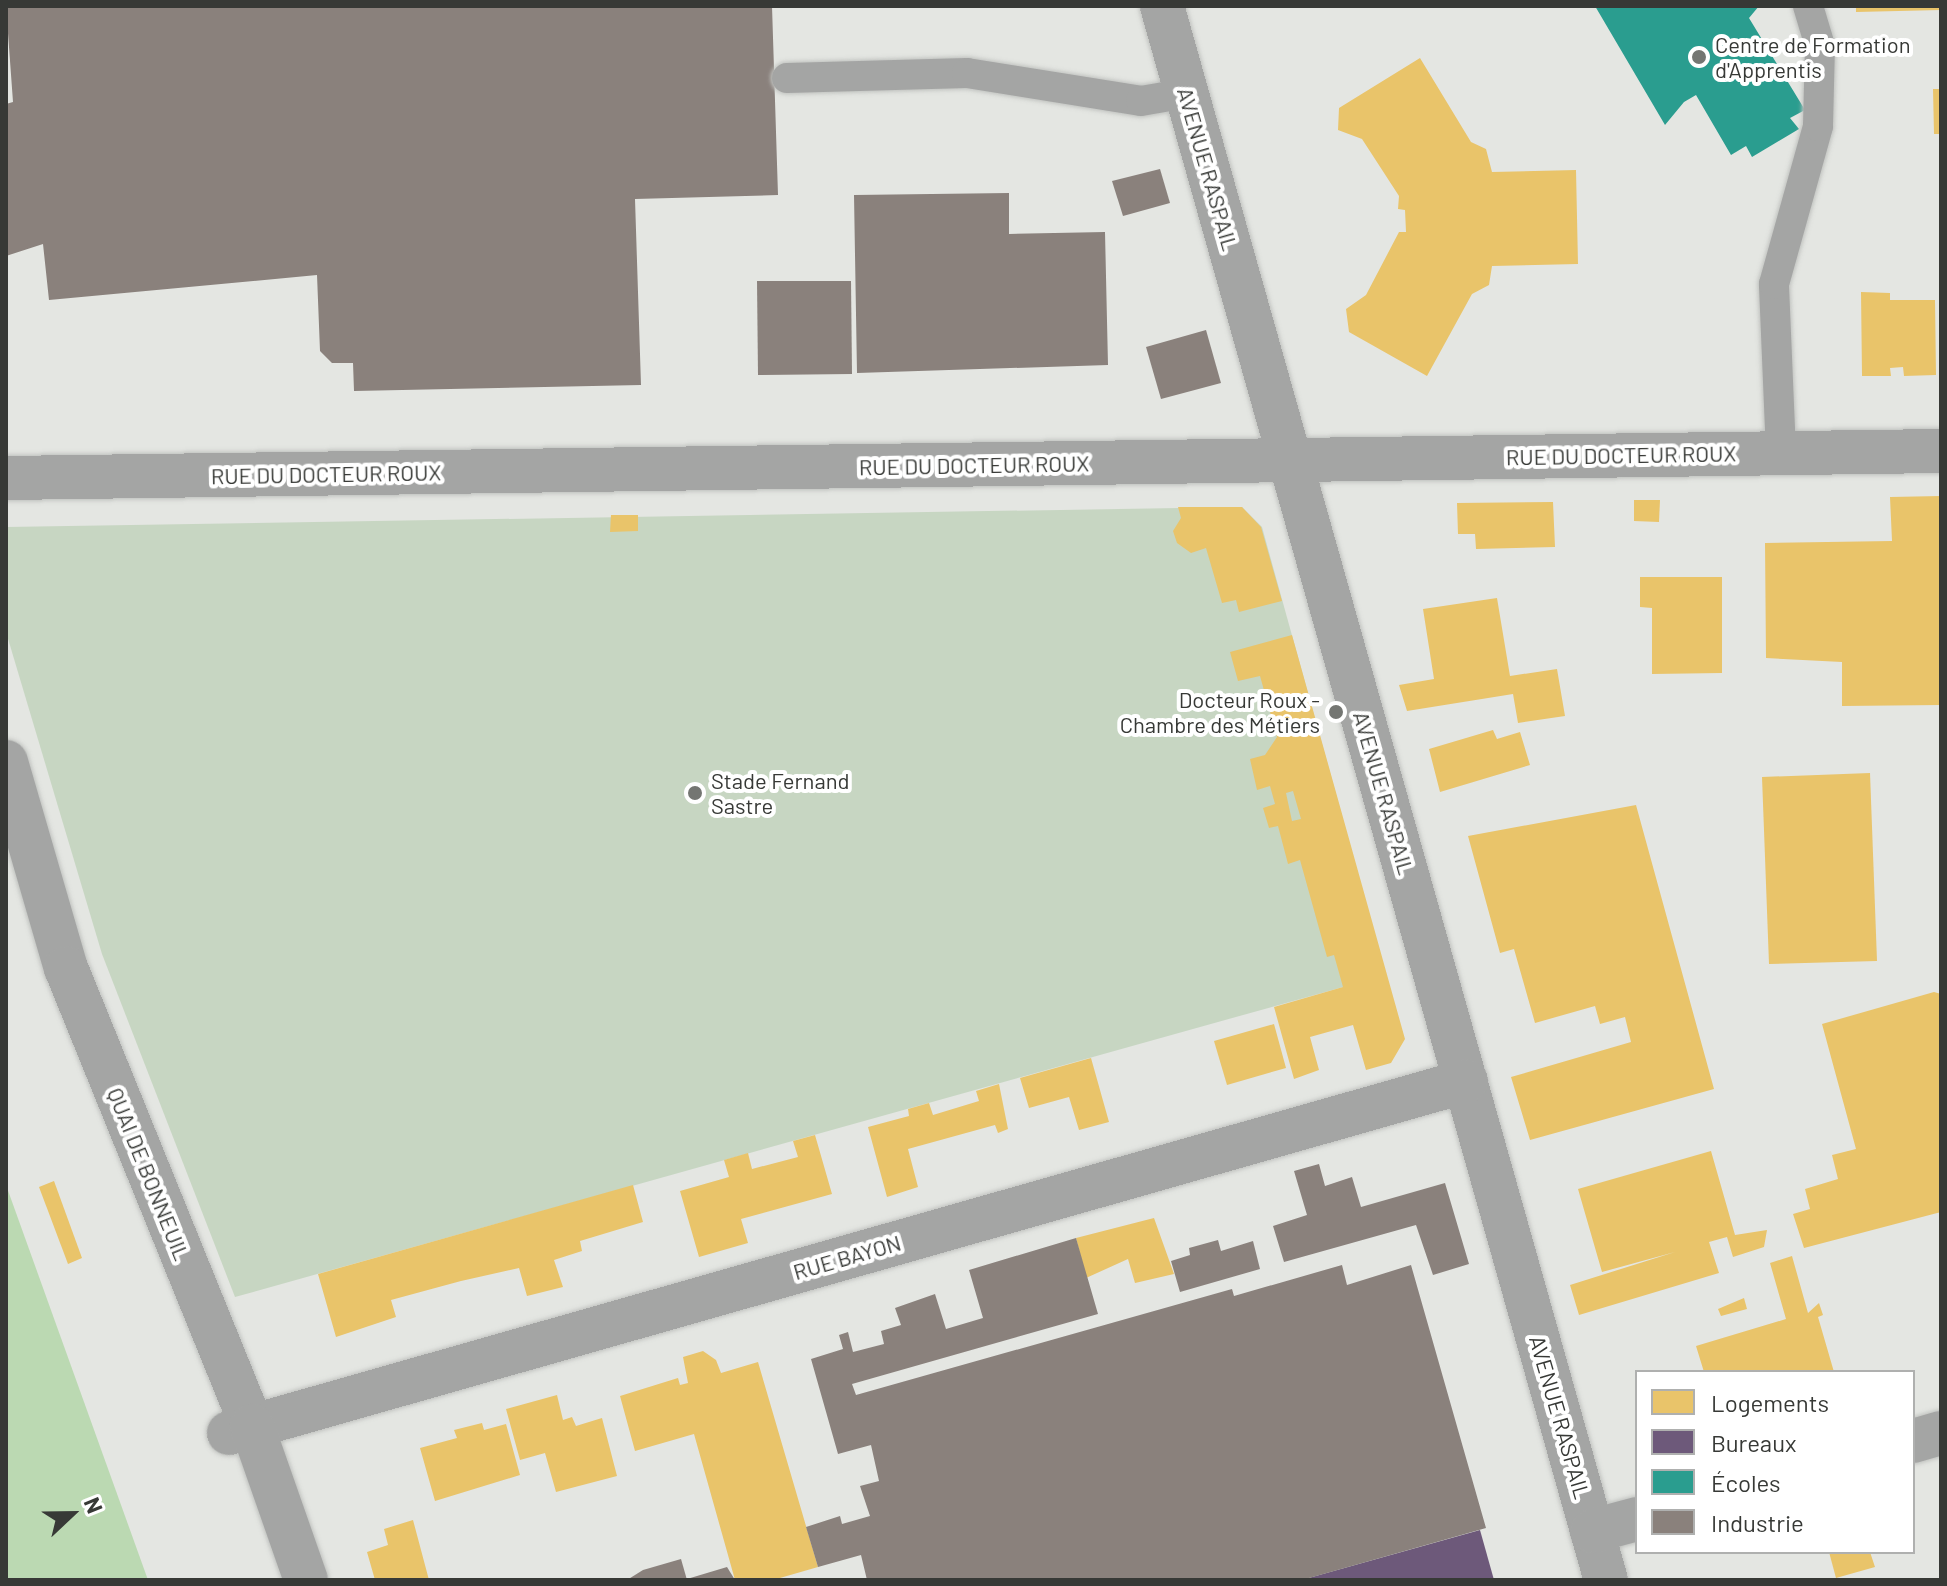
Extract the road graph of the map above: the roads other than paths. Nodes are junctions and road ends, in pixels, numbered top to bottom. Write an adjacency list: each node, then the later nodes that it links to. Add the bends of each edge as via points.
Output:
1 (1162, 6): 4 (street, AVENUE RASPAIL)
2 (1808, 6): 6 (lane, via 1820,46 1818,126 1774,284)
3 (787, 78): 4 (lane, via 967,73 1141,101)
4 (1187, 93): 7 (street, AVENUE RASPAIL)
5 (1941, 451): 6 (street, RUE DU DOCTEUR ROUX)
6 (1781, 453): 7 (street, RUE DU DOCTEUR ROUX)
7 (1290, 460): 8 (street, RUE DU DOCTEUR ROUX); 10 (street, AVENUE RASPAIL)
8 (6, 478)
9 (6, 762): 11 (street, QUAI DE BONNEUIL, via 66,968)
10 (1466, 1081): 11 (street, RUE BAYON); 15 (street, AVENUE RASPAIL)
11 (240, 1430): 16 (street, QUAI DE BONNEUIL)
12 (1941, 1433): 13 (street)
13 (1915, 1440)
14 (1635, 1520): 15 (street)
15 (1592, 1531): 17 (street, AVENUE RASPAIL)
16 (306, 1580)
17 (1606, 1580)

